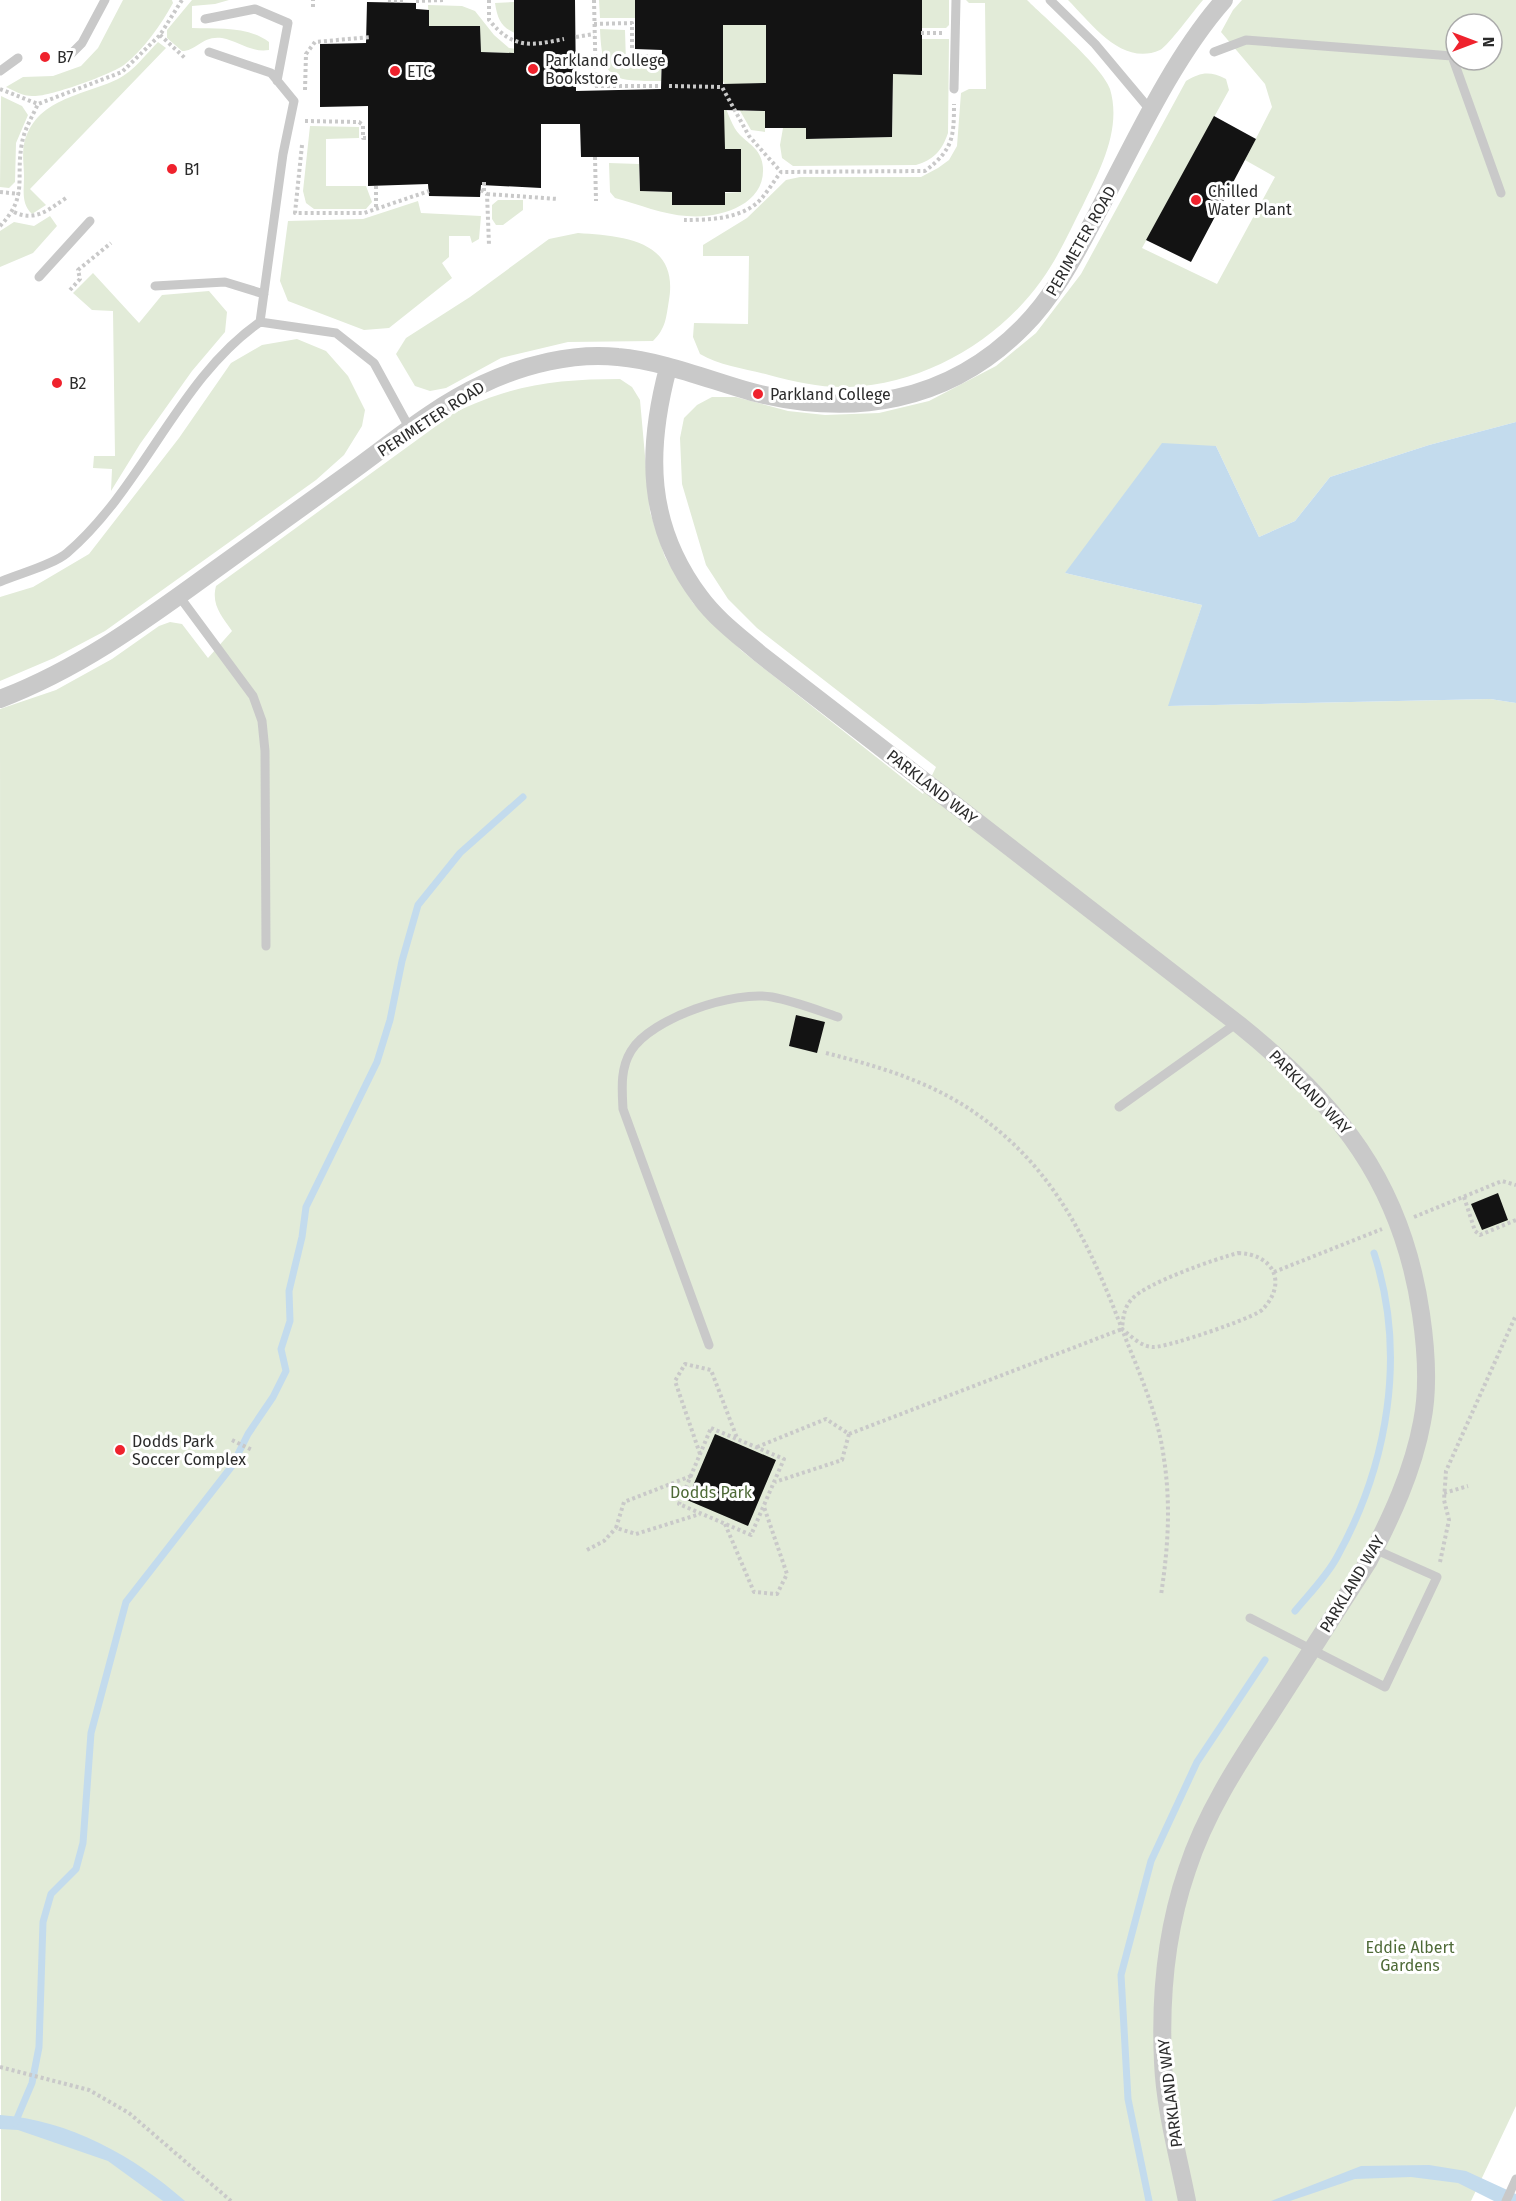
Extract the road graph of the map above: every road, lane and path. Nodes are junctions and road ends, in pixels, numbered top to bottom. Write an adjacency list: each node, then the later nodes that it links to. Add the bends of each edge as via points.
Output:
1 (105, 0): 25 (lane, via 82,43)
2 (182, 0): 17 (path)
3 (313, 0): 13 (path)
4 (388, 0): 11 (path)
5 (444, 0): 12 (path)
6 (489, 0): 20 (path, via 489,21 502,36 539,44)
7 (594, 0): 15 (path)
8 (956, 0): 32 (lane)
9 (1050, 0): 36 (lane, via 1095,44)
10 (1224, 0): 36 (street, PERIMETER ROAD, via 1193,37)
11 (406, 1)
12 (416, 1)
13 (313, 7)
14 (205, 19): 28 (lane, via 255,9 288,24)
15 (594, 24): 16 (path); 23 (path, via 632,24 632,56)
16 (594, 34): 19 (path); 29 (path, via 596,88)
17 (160, 35): 26 (path); 34 (path, via 122,72)
18 (371, 37): 33 (path, via 314,40 306,54)
19 (576, 37)
20 (564, 39)
21 (209, 52): 28 (lane, via 271,73)
22 (1214, 52): 48 (lane, via 1246,40 1452,56)
23 (661, 56)
24 (18, 57): 27 (lane)
25 (68, 57)
26 (186, 59)
27 (0, 71)
28 (277, 81): 63 (lane, via 294,101)
29 (661, 86)
30 (669, 86): 42 (path, via 722,87 749,136)
31 (0, 89): 34 (path)
32 (954, 89): 42 (path, via 950,144 943,158 925,171)
33 (305, 99)
34 (38, 104): 49 (path, via 22,139)
35 (305, 110): 37 (path)
36 (1152, 112): 65 (street, PERIMETER ROAD, via 1071,262 1045,302 999,350 970,369 903,396 842,406 800,402)
37 (305, 121): 38 (path); 39 (path, via 359,122 363,125 363,138)
38 (303, 132)
39 (368, 138)
40 (302, 144): 53 (path, via 295,213)
41 (596, 157): 52 (path)
42 (781, 172): 55 (path, via 760,201 740,212 711,220)
43 (484, 179): 47 (path)
44 (376, 186): 53 (path)
45 (429, 191): 53 (path)
46 (0, 192): 49 (path)
47 (484, 192): 51 (path); 59 (path)
48 (1501, 193)
49 (20, 194): 54 (path)
50 (66, 198): 54 (path, via 39,216)
51 (558, 199)
52 (596, 201)
53 (376, 210)
54 (14, 212): 57 (path)
55 (684, 220)
56 (90, 221): 60 (lane)
57 (0, 226)
58 (111, 243): 62 (path, via 78,270 80,279)
59 (489, 245)
60 (39, 277)
61 (155, 286): 63 (lane, via 225,282)
62 (70, 290)
63 (264, 294): 64 (lane)
64 (260, 321): 66 (lane, via 336,333 374,363); 67 (lane, via 203,377 119,499 65,555)
65 (668, 368): 66 (street, PERIMETER ROAD, via 617,357 553,362 484,383); 72 (street, PARKLAND WAY, via 652,447 658,504 677,559 700,597 760,654)
66 (410, 429): 68 (street, PERIMETER ROAD)
67 (0, 582)
68 (179, 596): 69 (street, PERIMETER ROAD, via 76,665); 70 (lane, via 253,696 262,721)
69 (0, 699)
70 (266, 946)
71 (838, 1017): 83 (lane, via 771,996 733,996 647,1033 631,1051 622,1075 623,1109)
72 (1237, 1023): 74 (lane); 98 (street, PARKLAND WAY, via 1301,1080 1354,1138 1390,1202 1417,1284 1425,1340 1423,1420 1416,1451)
73 (826, 1053): 82 (path, via 913,1078 981,1117 1010,1142 1063,1201 1101,1272)
74 (1119, 1107)
75 (1516, 1185): 76 (path, via 1503,1181)
76 (1464, 1197): 77 (path); 78 (path, via 1475,1231 1480,1235)
77 (1421, 1214)
78 (1516, 1220)
79 (1390, 1226): 80 (path)
80 (1274, 1272): 82 (path, via 1266,1260 1253,1254 1228,1256 1145,1288 1131,1299); 82 (path, via 1274,1289 1261,1311 1221,1327 1170,1346 1152,1347)
81 (1516, 1316): 93 (path, via 1446,1472)
82 (1122, 1329): 84 (path); 101 (path, via 1160,1435 1165,1460 1168,1549)
83 (709, 1345)
84 (849, 1434): 87 (path, via 826,1419); 91 (path, via 842,1460)
85 (737, 1439): 87 (path); 89 (path, via 711,1428); 89 (path, via 711,1370 685,1364 675,1381)
86 (232, 1440): 88 (path)
87 (756, 1447): 91 (path, via 784,1459)
88 (252, 1450)
89 (700, 1455): 90 (path)
90 (691, 1476): 95 (path, via 679,1504); 97 (path, via 624,1502)
91 (774, 1482): 94 (path)
92 (1468, 1486): 93 (path)
93 (1444, 1493): 100 (path, via 1449,1520)
94 (764, 1507): 96 (path, via 752,1535); 96 (path, via 787,1574 777,1594 754,1592)
95 (701, 1513): 96 (path); 97 (path, via 636,1534)
96 (725, 1523)
97 (616, 1528): 99 (path, via 604,1541)
98 (1374, 1549): 100 (lane); 103 (street, PARKLAND WAY)
99 (587, 1550)
100 (1437, 1577): 103 (lane, via 1385,1687)
101 (1161, 1595)
102 (1250, 1618): 103 (lane)
103 (1311, 1651): 107 (street, PARKLAND WAY, via 1231,1774 1187,1868 1177,1903 1162,2014 1163,2065)
104 (0, 2067): 106 (path, via 89,2090 129,2113)
105 (1516, 2180): 108 (lane)
106 (231, 2201)
107 (1186, 2201)
108 (1506, 2201)

